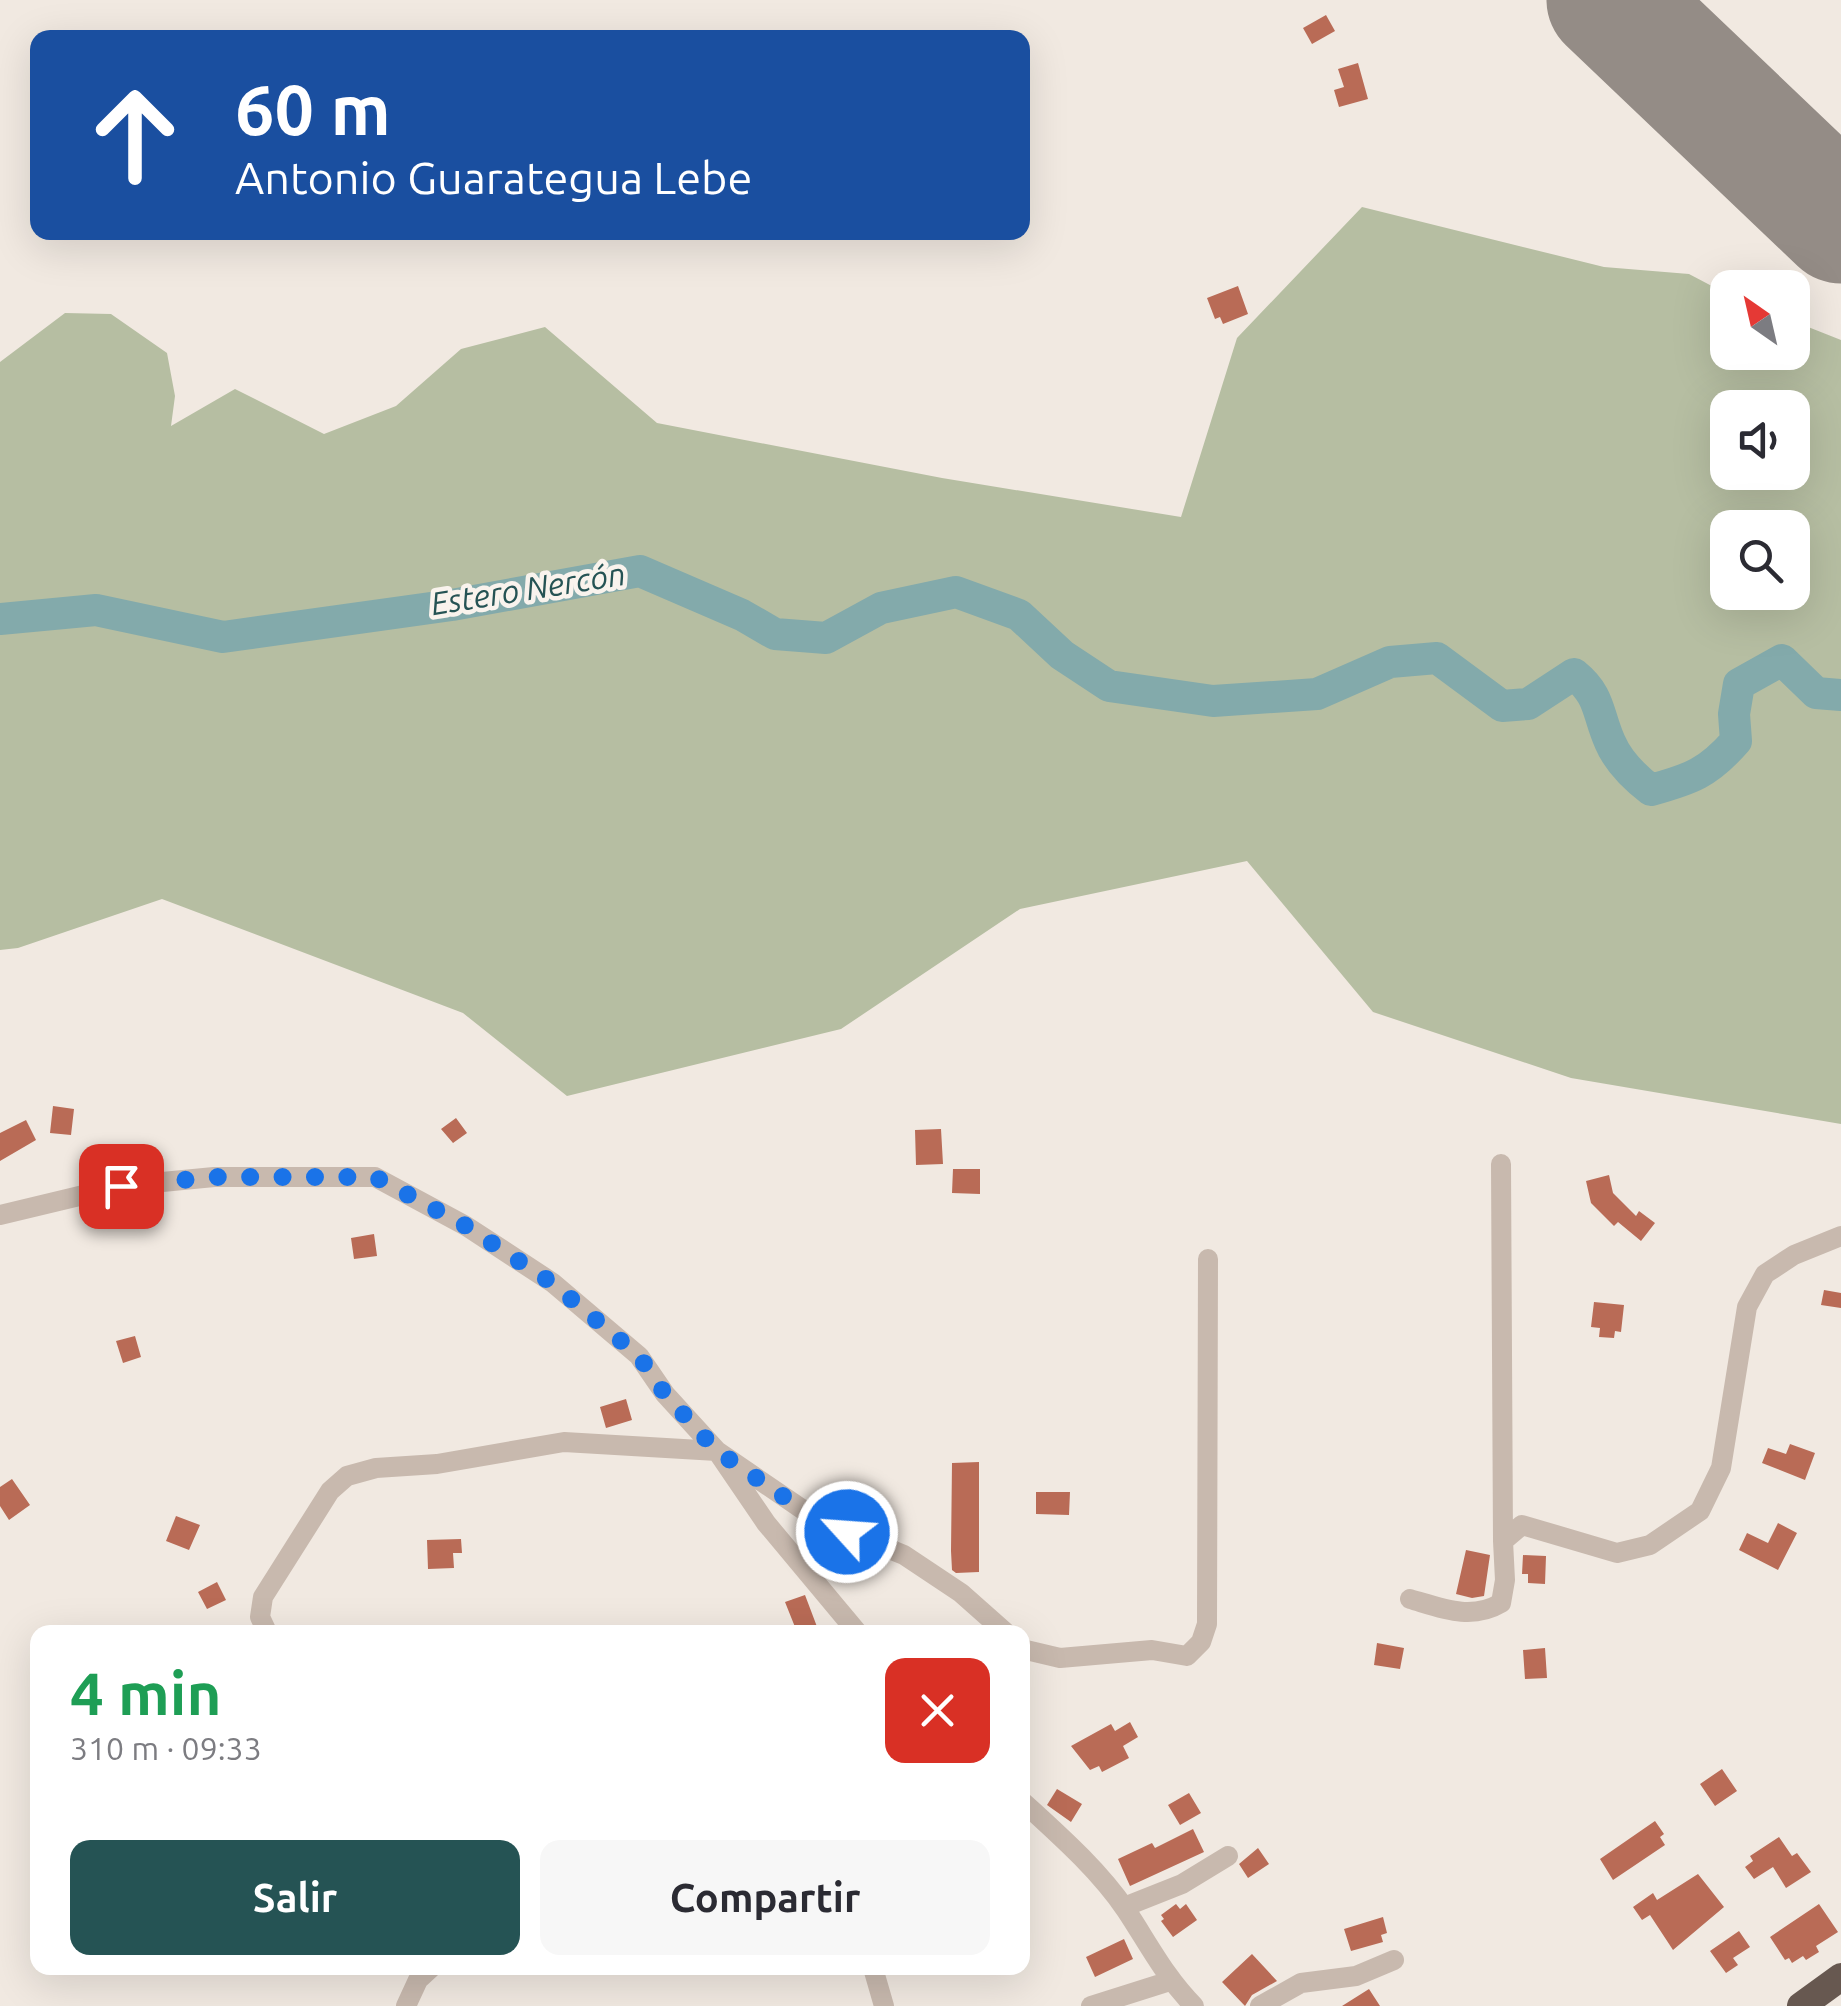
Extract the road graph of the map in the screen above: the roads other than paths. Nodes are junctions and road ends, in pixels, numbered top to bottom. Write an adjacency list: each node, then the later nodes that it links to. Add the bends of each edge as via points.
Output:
1 (1501, 1164): 6 (street)
2 (0, 1215): 5 (street, via 121,1186 214,1177 375,1177 552,1283 639,1356)
3 (1841, 1236): 6 (street, via 1765,1274 1747,1307 1721,1468 1700,1511 1650,1545 1617,1552 1522,1525)
4 (1208, 1258): 11 (street, via 1207,1624 1201,1642 1187,1656 1152,1650 1060,1658)
5 (717, 1451): 8 (street, via 564,1442 348,1476 330,1491 263,1597); 9 (street, via 766,1523); 10 (street, via 818,1520 904,1555)
6 (1504, 1541): 7 (street, via 1501,1603 1461,1613)
7 (1410, 1599)
8 (264, 1625)
9 (851, 1625)
10 (997, 1625)
11 (1030, 1650)
12 (1030, 1808): 14 (street)
13 (1228, 1856): 14 (street)
14 (1124, 1907): 19 (street)
15 (1394, 1960): 24 (street, via 1356,1976 1302,1983)
16 (423, 1975): 20 (street)
17 (876, 1975): 21 (street)
18 (1841, 1977): 25 (highway)
19 (1170, 1981): 22 (street); 23 (street)
20 (406, 2006)
21 (884, 2006)
22 (1091, 2006)
23 (1194, 2006)
24 (1260, 2006)
25 (1801, 2006)

